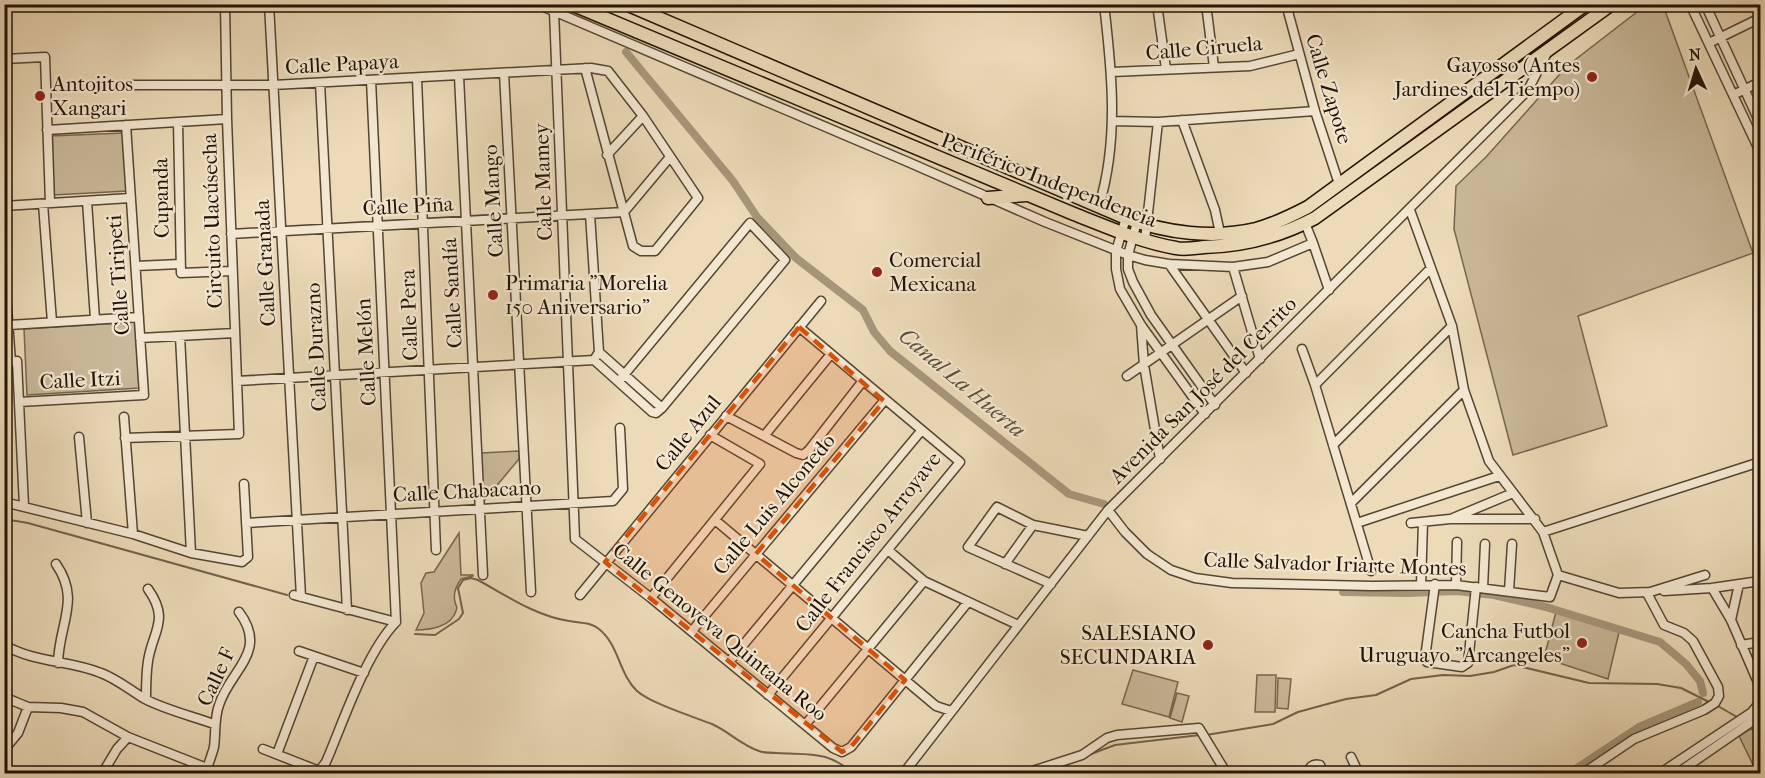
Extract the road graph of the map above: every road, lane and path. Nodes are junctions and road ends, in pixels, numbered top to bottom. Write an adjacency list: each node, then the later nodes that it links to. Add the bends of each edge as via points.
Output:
1 (225, 4): 33 (street)
2 (269, 4): 34 (street, Calle Granada)
3 (537, 4): 14 (street)
4 (626, 4): 59 (highway, Periférico Independencia)
5 (1104, 4): 25 (street)
6 (1156, 4): 23 (street)
7 (1206, 4): 21 (street)
8 (1286, 4): 19 (street, Calle Zapote)
9 (1586, 4): 52 (highway, Periférico Independencia)
10 (1612, 4): 18 (highway, Periférico Independencia)
11 (1690, 4): 17 (street)
12 (1705, 4): 16 (street)
13 (585, 7): 47 (highway, Periférico Independencia)
14 (555, 8): 24 (street, Calle Mamey); 51 (street)
15 (1761, 18): 16 (street)
16 (1721, 36): 17 (street); 35 (street)
17 (1708, 42): 36 (street)
18 (1548, 51): 60 (street, Avenida San José del Cerrito, via 1528,90); 68 (highway, Periférico Independencia)
19 (1299, 54): 21 (street, Calle Ciruela, via 1250,66); 37 (street, Calle Zapote)
20 (4, 59): 46 (street, via 45,57)
21 (1214, 67): 23 (street, Calle Ciruela)
22 (585, 68): 24 (street, Calle Papaya); 38 (street, via 608,71); 49 (street)
23 (1166, 69): 25 (street, Calle Ciruela)
24 (556, 71): 26 (street, Calle Papaya); 63 (street, Calle Mamey)
25 (1112, 72): 41 (street)
26 (504, 73): 27 (street, Calle Papaya); 64 (street, Calle Mango)
27 (459, 76): 28 (street, Calle Papaya); 65 (street, Calle Sandía)
28 (417, 79): 29 (street, Calle Papaya); 67 (street, Calle Pera)
29 (371, 80): 31 (street, Calle Papaya); 69 (street, Calle Melón)
30 (1761, 82): 35 (street)
31 (320, 83): 34 (street, Calle Papaya); 70 (street, Calle Durazno)
32 (130, 85): 33 (street, Calle Papaya)
33 (227, 85): 34 (street, Calle Papaya); 39 (street)
34 (273, 85): 71 (street, Calle Granada)
35 (1745, 89): 36 (street); 44 (street)
36 (1733, 95): 48 (street)
37 (1315, 111): 40 (street); 52 (street, Calle Zapote)
38 (642, 116): 49 (street); 50 (street)
39 (227, 119): 42 (street, Circuito Uacúsecha); 73 (street, Circuito Uacúsecha)
40 (1182, 120): 43 (street); 72 (street)
41 (1112, 121): 43 (street); 59 (street, via 1108,172)
42 (178, 122): 45 (street, Circuito Uacúsecha); 83 (street, Cupanda)
43 (1158, 122): 66 (street)
44 (1761, 123)
45 (126, 125): 46 (street, Circuito Uacúsecha); 54 (street)
46 (47, 130): 57 (street)
47 (907, 145): 51 (street); 53 (highway, Periférico Independencia)
48 (1760, 148)
49 (608, 155): 61 (street)
50 (670, 157): 61 (street); 61 (street, via 698,198 655,251 641,252 633,246)
51 (901, 159): 55 (street)
52 (1339, 184): 72 (highway, Periférico Independencia, via 1283,220 1255,229)
53 (1027, 195): 55 (highway); 74 (highway, Periférico Independencia)
54 (130, 198): 56 (street, Calle Tiripeti); 79 (street, Calle Tiripeti)
55 (988, 198): 76 (street)
56 (87, 201): 57 (street, Calle Tiripeti); 89 (street)
57 (46, 203): 58 (street, Calle Tiripeti); 91 (street)
58 (4, 206)
59 (1099, 206): 66 (highway, Periférico Independencia)
60 (1410, 210): 82 (street); 85 (street, Avenida San José del Cerrito)
61 (624, 212): 62 (street, Calle Piña)
62 (590, 214): 63 (street, Calle Piña); 103 (street)
63 (562, 216): 64 (street, Calle Piña); 105 (street, Calle Mamey)
64 (512, 218): 65 (street, Calle Piña); 107 (street, Calle Mango)
65 (466, 221): 67 (street, Calle Piña); 109 (street, Calle Sandía)
66 (1137, 222): 72 (highway, Periférico Independencia, via 1178,232); 74 (street); 74 (street)
67 (423, 223): 69 (street, Calle Piña); 110 (street, Calle Pera)
68 (1305, 223): 74 (highway, Periférico Independencia, via 1257,242 1227,246 1178,249); 75 (street)
69 (378, 226): 70 (street, Calle Piña); 111 (street, Calle Melón)
70 (328, 229): 71 (street, Calle Piña); 113 (street, Calle Durazno)
71 (281, 231): 73 (street, Calle Piña); 115 (street, Calle Granada)
72 (1220, 233)
73 (231, 234): 84 (street, Circuito Uacúsecha)
74 (1133, 237): 76 (street); 77 (street)
75 (1313, 243): 81 (street, via 1268,262); 85 (street)
76 (1116, 251): 77 (street); 93 (street, via 1120,289)
77 (1128, 255): 78 (street); 99 (street, via 1133,282)
78 (1168, 264): 81 (street); 90 (street)
79 (136, 266): 83 (street); 88 (street, Calle Tiripeti)
80 (4, 267): 92 (street)
81 (1233, 267): 86 (street)
82 (1431, 268): 94 (street); 119 (street)
83 (181, 269): 84 (street)
84 (232, 271): 96 (street, Circuito Uacúsecha)
85 (1329, 290): 104 (street, Avenida San José del Cerrito)
86 (1242, 296): 90 (street); 104 (street)
87 (821, 301): 95 (street, Calle Azul)
88 (139, 317): 89 (street); 98 (street, Calle Tiripeti)
89 (95, 319): 91 (street)
90 (1208, 319): 99 (street); 112 (street)
91 (52, 322): 92 (street)
92 (9, 325): 106 (street)
93 (1141, 325): 101 (street); 108 (street)
94 (1452, 326): 120 (street); 135 (street)
95 (799, 327): 102 (street, Calle Francisco Arroyave); 126 (street, Calle Azul)
96 (235, 333): 97 (street); 117 (street, Circuito Uacúsecha)
97 (180, 336): 98 (street); 131 (street)
98 (140, 338): 121 (street, Calle Tiripeti)
99 (1172, 345): 101 (street); 124 (street)
100 (1302, 349): 119 (street)
101 (1162, 352): 108 (street); 125 (street)
102 (831, 354): 118 (street, Calle Francisco Arroyave); 132 (street)
103 (597, 356): 105 (street); 116 (street)
104 (1260, 359): 112 (street, Avenida San José del Cerrito)
105 (568, 361): 107 (street); 142 (street, Calle Mamey)
106 (8, 362): 123 (street, via 16,361)
107 (520, 365): 109 (street); 145 (street, Calle Mango)
108 (1144, 365): 114 (street); 136 (street)
109 (473, 368): 110 (street); 146 (street, Calle Sandía)
110 (429, 370): 111 (street); 148 (street, Calle Pera)
111 (385, 372): 113 (street); 149 (street, Calle Melón)
112 (1246, 373): 124 (street, Avenida San José del Cerrito)
113 (335, 375): 115 (street); 150 (street, Calle Durazno)
114 (1127, 376)
115 (289, 378): 117 (street); 153 (street, Calle Granada)
116 (622, 378): 116 (street, via 750,223 785,260 662,408)
117 (237, 381): 131 (street, Circuito Uacúsecha, via 239,434)
118 (862, 382): 122 (street, Calle Francisco Arroyave); 132 (street, via 803,454)
119 (1315, 385): 135 (street)
120 (1464, 390): 138 (street, via 1489,461); 143 (street)
121 (144, 395): 123 (street, Calle Itzi)
122 (884, 400): 129 (street, Calle Francisco Arroyave); 171 (street, Calle Luis Alconedo)
123 (19, 402): 144 (street)
124 (1215, 405): 125 (street, Avenida San José del Cerrito)
125 (1205, 414): 136 (street, Avenida San José del Cerrito)
126 (726, 416): 130 (street, Calle Azul); 132 (street)
127 (124, 417): 134 (street)
128 (620, 428): 142 (street, Calle Chabacano, via 623,489 613,501)
129 (921, 431): 169 (street, Calle Francisco Arroyave, via 960,462); 183 (street)
130 (710, 435): 154 (street, via 760,464); 172 (street, Calle Azul)
131 (186, 436): 134 (street); 170 (street)
132 (764, 436)
133 (79, 437): 156 (street)
134 (125, 438): 162 (street)
135 (1333, 445): 143 (street)
136 (1160, 459): 147 (street, Avenida San José del Cerrito)
137 (1761, 462): 161 (street)
138 (1499, 476): 140 (street); 158 (street)
139 (244, 484): 157 (street)
140 (1513, 493): 151 (street); 152 (street)
141 (4, 502): 144 (street)
142 (574, 503): 145 (street, Calle Chabacano); 164 (street, Calle Mamey)
143 (1351, 504): 158 (street)
144 (24, 506): 156 (street)
145 (528, 506): 146 (street, Calle Chabacano); 191 (street, Calle Mango)
146 (480, 509): 148 (street, Calle Chabacano); 176 (street, Calle Sandía)
147 (1108, 510): 163 (street, Avenida San José del Cerrito); 184 (street, Calle Salvador Iriarte Montes, via 1148,554 1171,570 1195,578 1232,583)
148 (435, 512): 149 (street, Calle Chabacano); 168 (street, Calle Pera)
149 (391, 514): 150 (street, Calle Chabacano); 200 (street, Calle Melón)
150 (342, 517): 153 (street, Calle Chabacano); 196 (street, Calle Durazno)
151 (1450, 519): 152 (street); 155 (street)
152 (1535, 519): 161 (street)
153 (296, 520): 157 (street, Calle Chabacano); 196 (street, Calle Granada, via 298,596)
154 (715, 520): 171 (street); 194 (street)
155 (1423, 522): 159 (street); 184 (street)
156 (87, 523): 162 (street)
157 (246, 523): 170 (street, via 246,560)
158 (1357, 523): 175 (street)
159 (1411, 523)
160 (1034, 525): 163 (street); 174 (street); 174 (street, via 997,507 968,547)
161 (1543, 532): 177 (street)
162 (133, 534): 170 (street)
163 (1088, 536): 181 (street, Avenida San José del Cerrito)
164 (576, 538): 172 (street, Calle Genoveva Quintana Roo)
165 (1457, 542): 185 (street)
166 (1485, 544): 189 (street)
167 (1512, 544): 190 (street)
168 (436, 550)
169 (888, 550): 179 (street); 198 (street, Calle Francisco Arroyave)
170 (191, 553)
171 (756, 554): 183 (street); 202 (street, Calle Luis Alconedo)
172 (606, 562): 193 (street, Calle Azul); 194 (street, Calle Genoveva Quintana Roo)
173 (56, 564): 209 (street, via 68,591)
174 (1005, 564): 181 (street)
175 (1371, 571)
176 (483, 575)
177 (1558, 575): 190 (street, Calle Salvador Iriarte Montes, via 1550,597); 192 (street, via 1619,593)
178 (1705, 575): 192 (street)
179 (924, 581): 195 (street); 206 (street)
180 (1761, 581): 182 (street)
181 (1051, 584): 201 (street, Avenida San José del Cerrito)
182 (1739, 584): 187 (street); 199 (street)
183 (793, 585): 198 (street); 210 (street)
184 (1421, 585): 186 (street, Calle Salvador Iriarte Montes)
185 (1456, 585): 186 (street, Calle Salvador Iriarte Montes); 189 (street, Calle Salvador Iriarte Montes)
186 (1434, 586): 189 (street, via 1425,658 1428,662 1462,667 1468,663)
187 (1712, 588): 192 (street); 199 (street)
188 (148, 589): 216 (street, via 157,601 159,616 148,658)
189 (1478, 590): 190 (street, Calle Salvador Iriarte Montes)
190 (1509, 591)
191 (531, 592)
192 (1647, 593): 240 (street, via 1665,625 1693,641 1719,696 1712,705 1634,739)
193 (580, 595)
194 (651, 598): 202 (street, Calle Genoveva Quintana Roo)
195 (968, 602): 201 (street); 212 (street)
196 (347, 610): 200 (street)
197 (239, 612): 224 (street, Calle F, via 248,624 249,649 219,703)
198 (831, 618): 206 (street); 214 (street, Calle Francisco Arroyave)
199 (1731, 620): 205 (street)
200 (396, 622): 211 (street, via 385,634)
201 (1018, 625): 220 (street, Avenida San José del Cerrito)
202 (692, 631): 210 (street, Calle Genoveva Quintana Roo)
203 (1761, 642): 205 (street)
204 (4, 645): 209 (street, via 21,654)
205 (1741, 645): 213 (street)
206 (868, 649): 212 (street); 225 (street)
207 (299, 651): 208 (street)
208 (314, 656): 211 (street); 229 (street)
209 (58, 663): 216 (street, via 102,673)
210 (729, 663): 214 (street, Calle Genoveva Quintana Roo)
211 (364, 674): 232 (street)
212 (905, 680): 218 (street); 225 (street, Calle Genoveva Quintana Roo, via 851,747 842,752)
213 (1761, 687)
214 (768, 695): 225 (street, Calle Genoveva Quintana Roo)
215 (4, 697): 219 (street)
216 (146, 699): 224 (street)
217 (1761, 702): 223 (street)
218 (936, 706): 220 (street); 222 (street)
219 (28, 707): 226 (street, via 83,712); 228 (street, via 18,733)
220 (951, 711): 222 (street, Avenida San José del Cerrito)
221 (1761, 716): 223 (street)
222 (942, 723): 234 (street, Avenida San José del Cerrito)
223 (1743, 723): 241 (street); 242 (street)
224 (214, 724): 231 (street, Calle F, via 214,746)
225 (805, 725)
226 (128, 737): 231 (street); 233 (street)
227 (263, 749): 229 (street)
228 (4, 750)
229 (277, 754): 232 (street)
230 (1351, 757): 239 (street)
231 (206, 771)
232 (321, 773)
233 (102, 774)
234 (903, 774)
235 (1023, 774): 236 (street, via 1082,755 1117,735 1200,730)
236 (1227, 774)
237 (1307, 774): 238 (street, via 1314,764 1320,765)
238 (1323, 774)
239 (1359, 774)
240 (1582, 774)
241 (1659, 774)
242 (1676, 774)

